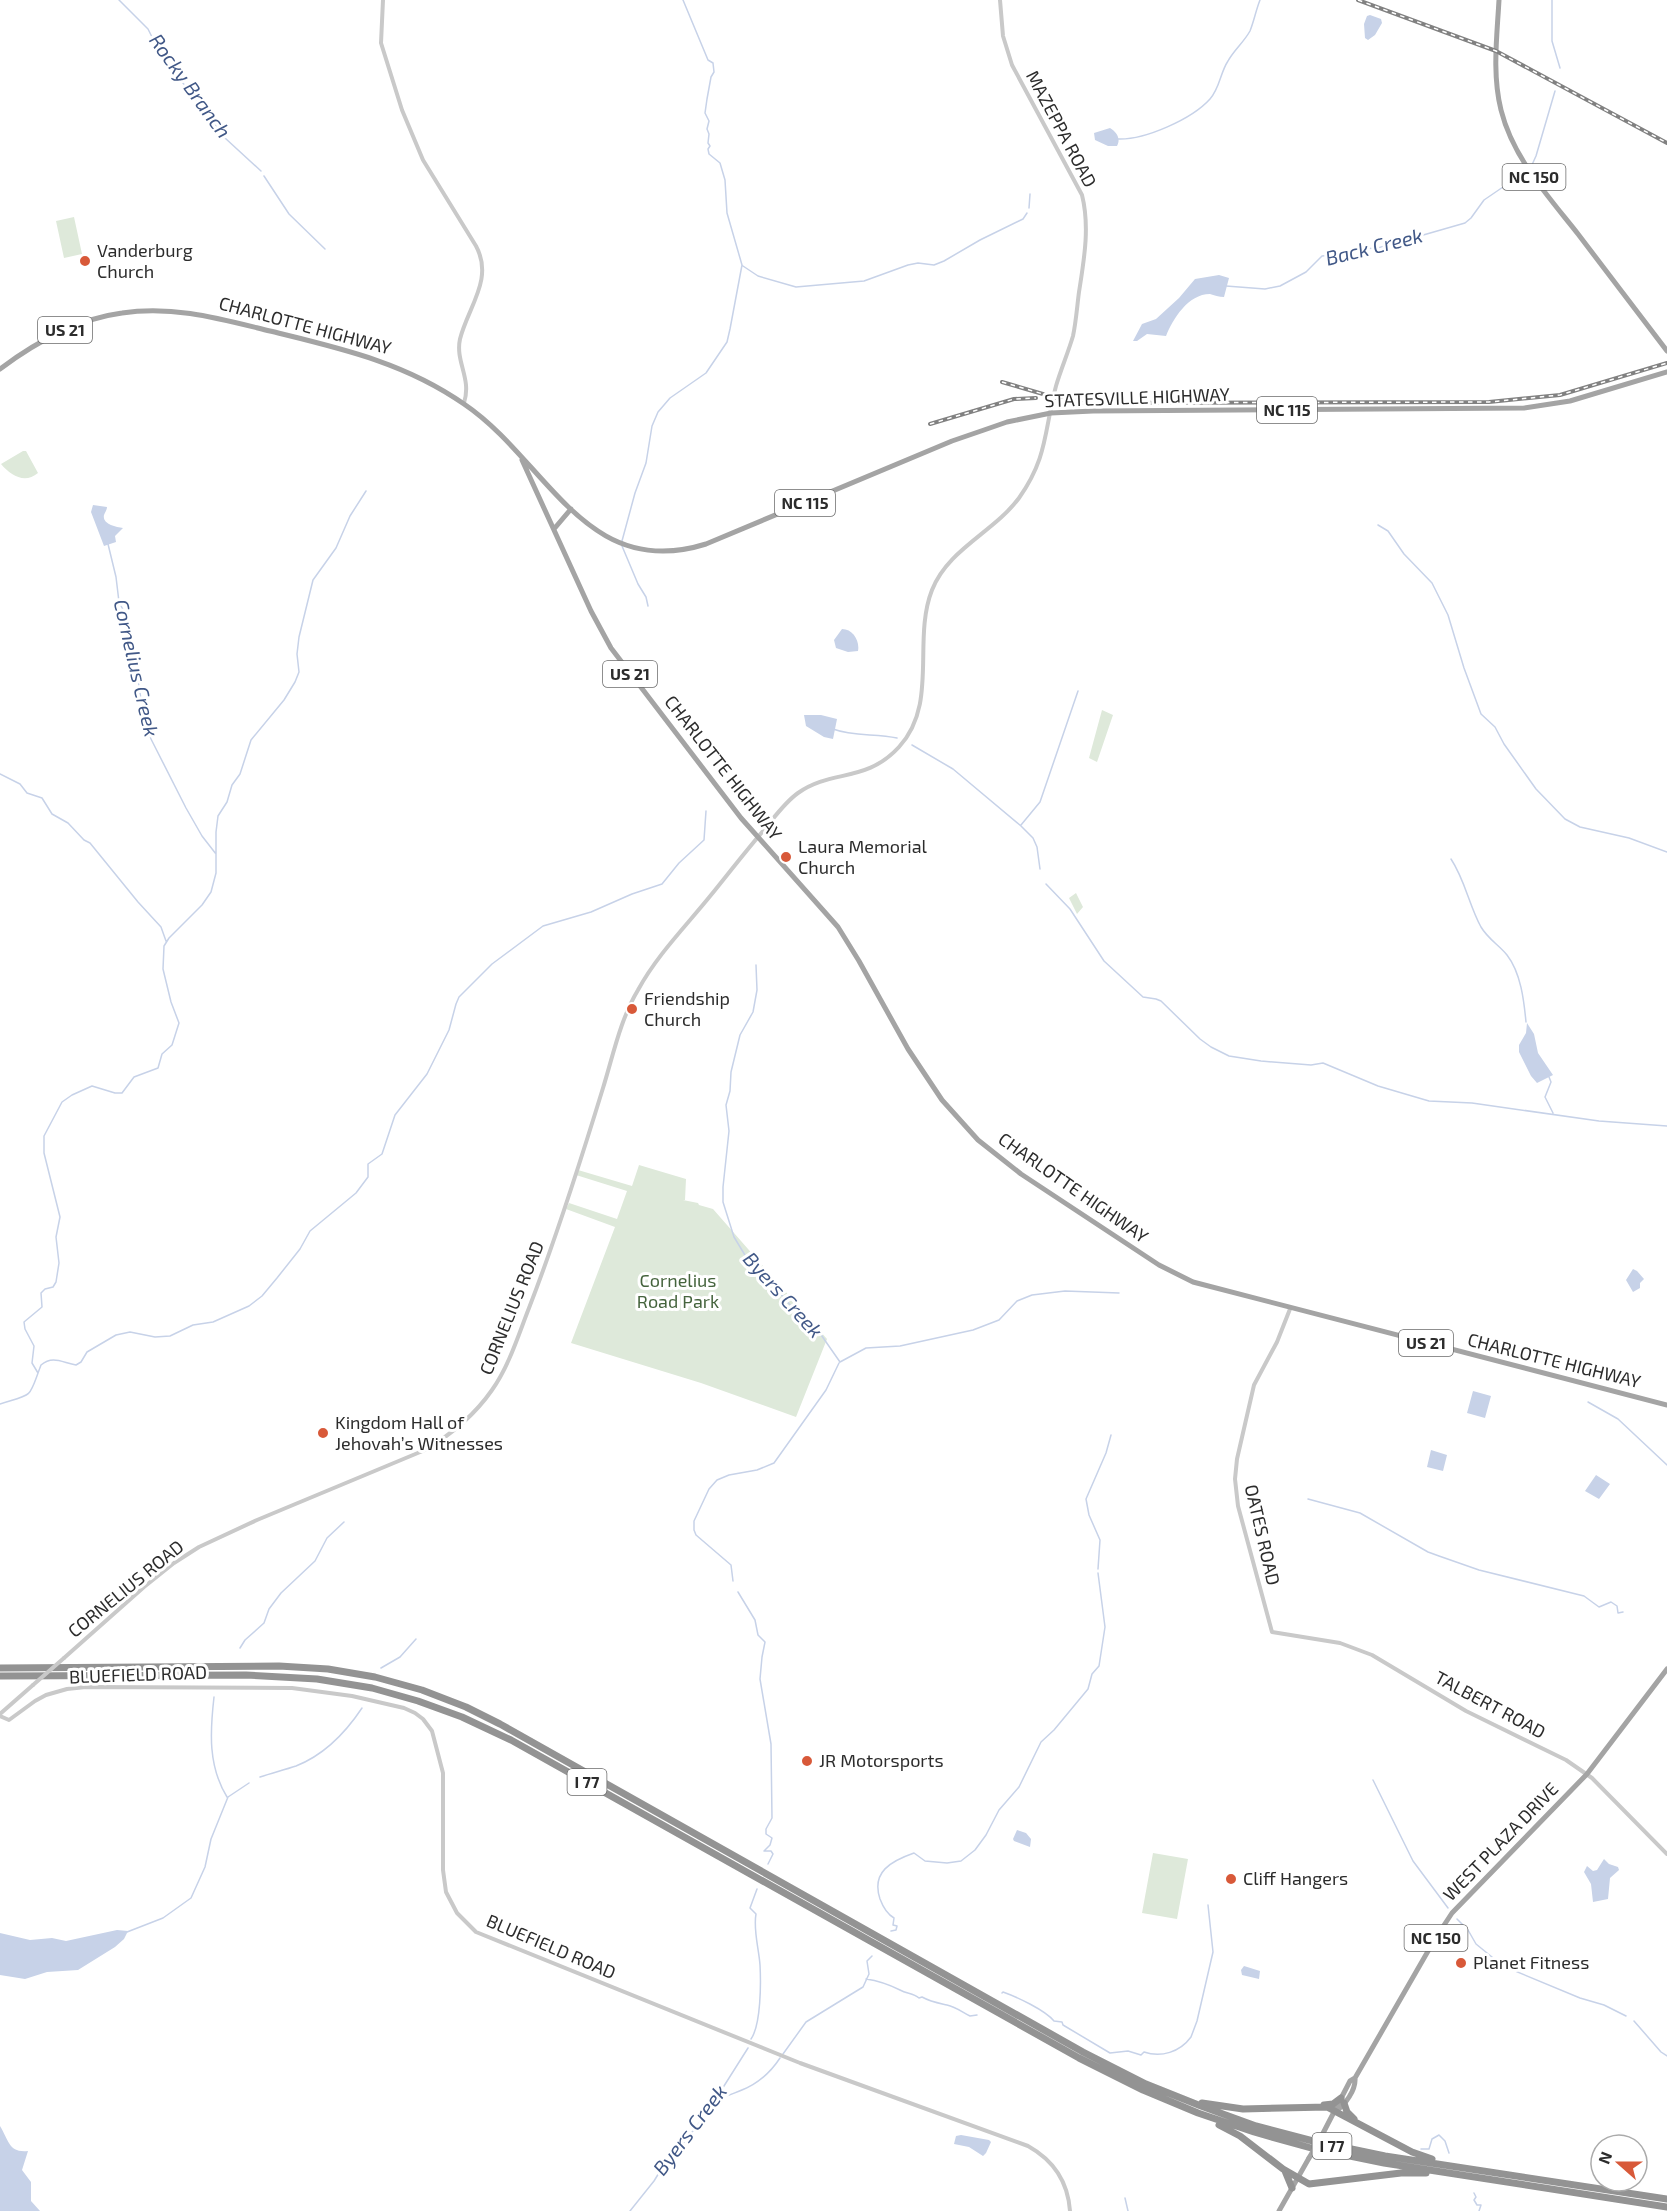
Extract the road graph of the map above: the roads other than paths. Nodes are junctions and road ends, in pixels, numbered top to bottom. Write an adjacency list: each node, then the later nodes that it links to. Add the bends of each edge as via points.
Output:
1 (383, 0): 7 (street, via 381,43 402,110 423,160 483,261 482,281 459,342 467,381)
2 (1000, 0): 8 (street, MAZEPPA ROAD, via 1003,36 1012,65 1082,195 1085,213 1075,325)
3 (1499, 0): 4 (main road, NC 150, via 1497,88 1515,148)
4 (1667, 351)
5 (0, 369): 7 (main road, CHARLOTTE HIGHWAY / US 21, via 24,351 84,322 138,311 179,312 371,357 419,377)
6 (1667, 372): 8 (main road, STATESVILLE HIGHWAY / NC 115, via 1570,401 1524,408)
7 (464, 403): 9 (main road, CHARLOTTE HIGHWAY / US 21)
8 (1051, 413): 14 (main road, STATESVILLE HIGHWAY / NC 115, via 1007,422 952,441 691,549 660,552 629,547 601,534); 16 (street, MAZEPPA ROAD, via 1042,454 1026,487 1007,512 947,564 933,587 926,612 921,702 907,736 892,754 871,768 801,791)
9 (521, 456): 10 (main road, STATESVILLE HIGHWAY / NC 115); 11 (main road, CHARLOTTE HIGHWAY / US 21)
10 (538, 474): 11 (main road); 12 (main road, STATESVILLE HIGHWAY / NC 115); 13 (main road)
11 (532, 482): 13 (main road, CHARLOTTE HIGHWAY / US 21)
12 (546, 482): 13 (main road, via 537,485); 14 (main road, STATESVILLE HIGHWAY / NC 115)
13 (537, 491): 15 (main road, CHARLOTTE HIGHWAY / US 21)
14 (571, 508): 15 (main road)
15 (554, 529): 16 (main road, CHARLOTTE HIGHWAY / US 21, via 615,655)
16 (757, 837): 17 (main road, CHARLOTTE HIGHWAY / US 21, via 838,927 926,1078 978,1140 1021,1174 1168,1270 1198,1284); 23 (street, CORNELIUS ROAD, bridge, via 656,963 633,998 545,1266 505,1366 478,1408 451,1434 425,1449 257,1520 174,1563)
17 (1290, 1309): 18 (main road, CHARLOTTE HIGHWAY / US 21); 19 (street, OATES ROAD, via 1254,1385 1234,1479)
18 (1667, 1405)
19 (1272, 1632): 24 (street, TALBERT ROAD, via 1340,1643 1372,1655 1466,1711)
20 (0, 1668): 26 (highway, I 77, via 299,1666 366,1675 431,1693 516,1732 1083,2052)
21 (1667, 1669): 24 (main road, WEST PLAZA DRIVE / NC 150)
22 (0, 1676): 29 (highway, I 77, via 289,1676 363,1686 445,1710 519,1744 1079,2058)
23 (0, 1715): 39 (street, BLUEFIELD ROAD, via 9,1720 35,1701 67,1689 148,1686 307,1689 372,1700 415,1713 429,1725 440,1756 446,1892 457,1913 476,1932 800,2063 1028,2146 1060,2175)
24 (1587, 1774): 25 (street, TALBERT ROAD); 27 (main road, WEST PLAZA DRIVE / NC 150, via 1452,1913)
25 (1667, 1854)
26 (1173, 2096): 28 (highway, via 1234,2109); 33 (highway, I 77, via 1320,2143)
27 (1342, 2100): 28 (highway); 30 (main road, WEST PLAZA DRIVE / NC 150); 31 (highway)
28 (1322, 2106): 30 (highway)
29 (1184, 2108): 32 (highway, via 1234,2133); 34 (highway, I 77, via 1311,2148)
30 (1336, 2111): 31 (highway); 35 (main road, NC 150, bridge)
31 (1356, 2121): 33 (highway, via 1416,2154)
32 (1283, 2169): 35 (highway); 36 (highway)
33 (1496, 2172): 37 (highway, I 77)
34 (1471, 2177): 35 (highway, via 1410,2173 1315,2184); 38 (highway, I 77)
35 (1298, 2178): 36 (main road, NC 150)
36 (1292, 2188): 40 (main road, NC 150)
37 (1667, 2199)
38 (1667, 2207)
39 (1070, 2211)
40 (1279, 2211)

